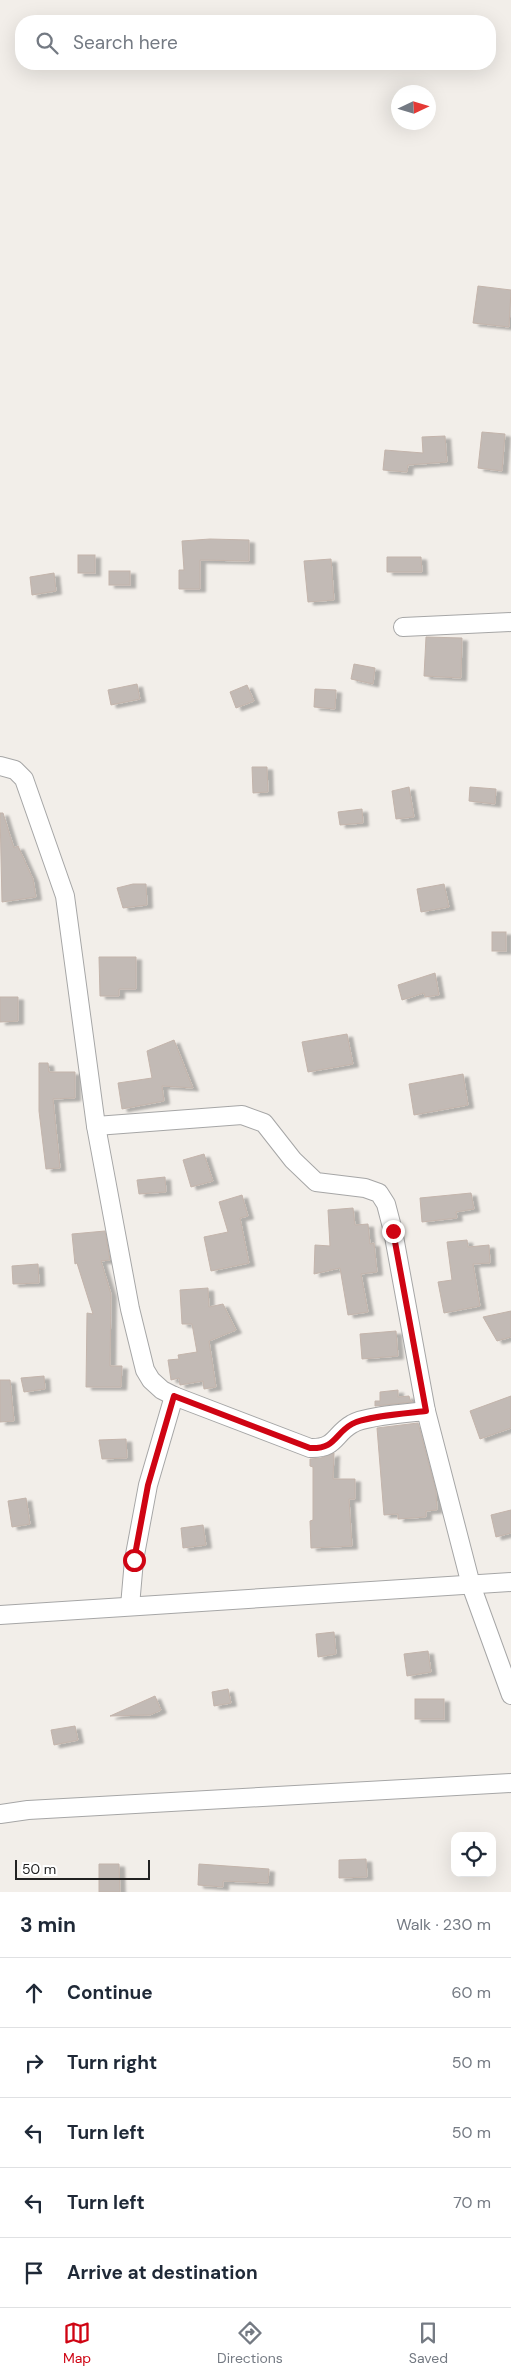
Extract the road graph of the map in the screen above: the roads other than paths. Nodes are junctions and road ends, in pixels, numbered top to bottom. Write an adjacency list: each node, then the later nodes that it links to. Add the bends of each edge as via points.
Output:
1 (511, 622): 2 (street)
2 (403, 628)
3 (0, 766): 4 (street, via 15,770 24,779 65,896)
4 (96, 1126): 5 (street, via 130,1309 145,1370 162,1390); 6 (street, via 242,1115 264,1123 316,1182 365,1188 379,1193 386,1204 393,1231)
5 (174, 1396): 6 (street, via 320,1449 333,1443 352,1424); 9 (street, via 148,1485 134,1560)
6 (426, 1411): 8 (street)
7 (511, 1582): 8 (street)
8 (471, 1585): 9 (street); 11 (street)
9 (130, 1606): 10 (street)
10 (0, 1615)
11 (511, 1695)
12 (511, 1783): 13 (street)
13 (0, 1814)

